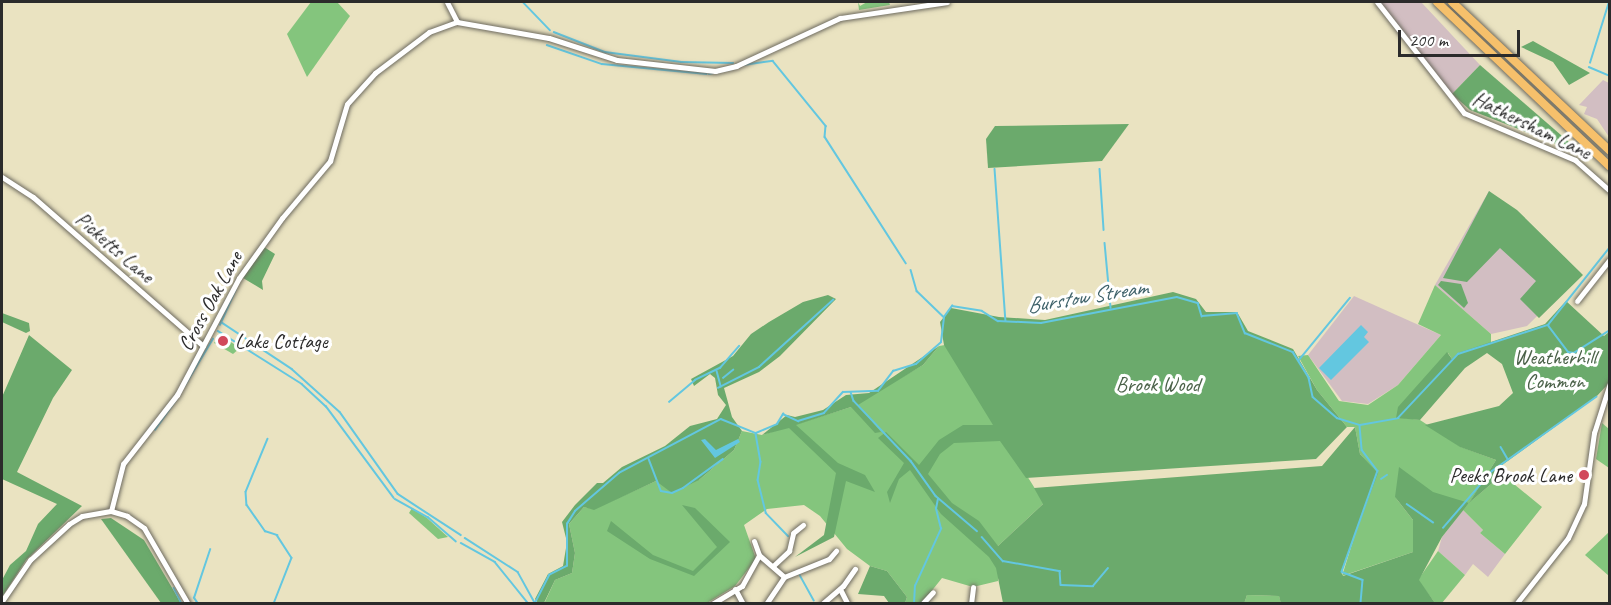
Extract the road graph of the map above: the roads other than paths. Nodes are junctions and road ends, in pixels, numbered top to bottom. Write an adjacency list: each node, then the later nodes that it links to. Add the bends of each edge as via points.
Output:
1 (447, 2): 6 (street)
2 (946, 2): 6 (street, via 840,18 736,66 715,71 617,60 549,38)
3 (1377, 2): 10 (street, Hathersham Lane, via 1464,113 1575,160)
4 (1437, 2): 8 (highway)
5 (1452, 2): 7 (highway)
6 (457, 22): 13 (street, Cross Oak Lane, via 440,26 402,51 347,104 324,171 252,257)
7 (1610, 151)
8 (1610, 167)
9 (2, 177): 13 (street, Picketts Lane, via 33,197)
10 (1610, 191)
11 (1610, 259): 12 (street)
12 (1577, 301)
13 (203, 346): 15 (street, Cross Oak Lane, via 168,409 123,464)
14 (1610, 382): 40 (street, via 1594,433 1584,504 1568,538)
15 (111, 511): 31 (street, via 82,516 69,525 30,560); 32 (street, via 144,528)
16 (803, 525): 18 (street)
17 (788, 526): 18 (street)
18 (793, 533): 23 (street, via 789,551)
19 (754, 541): 21 (street)
20 (836, 551): 22 (street)
21 (759, 555): 23 (street); 28 (street, via 749,577)
22 (818, 564): 25 (street); 26 (street)
23 (774, 565): 26 (street)
24 (855, 569): 29 (street)
25 (823, 570)
26 (784, 577): 35 (street)
27 (973, 587): 39 (street)
28 (735, 589): 33 (street); 34 (street)
29 (840, 589): 36 (street); 37 (street)
30 (933, 592): 38 (street)
31 (2, 601)
32 (188, 603)
33 (712, 603)
34 (743, 603)
35 (766, 603)
36 (822, 603)
37 (847, 603)
38 (922, 603)
39 (971, 603)
40 (1516, 603)

